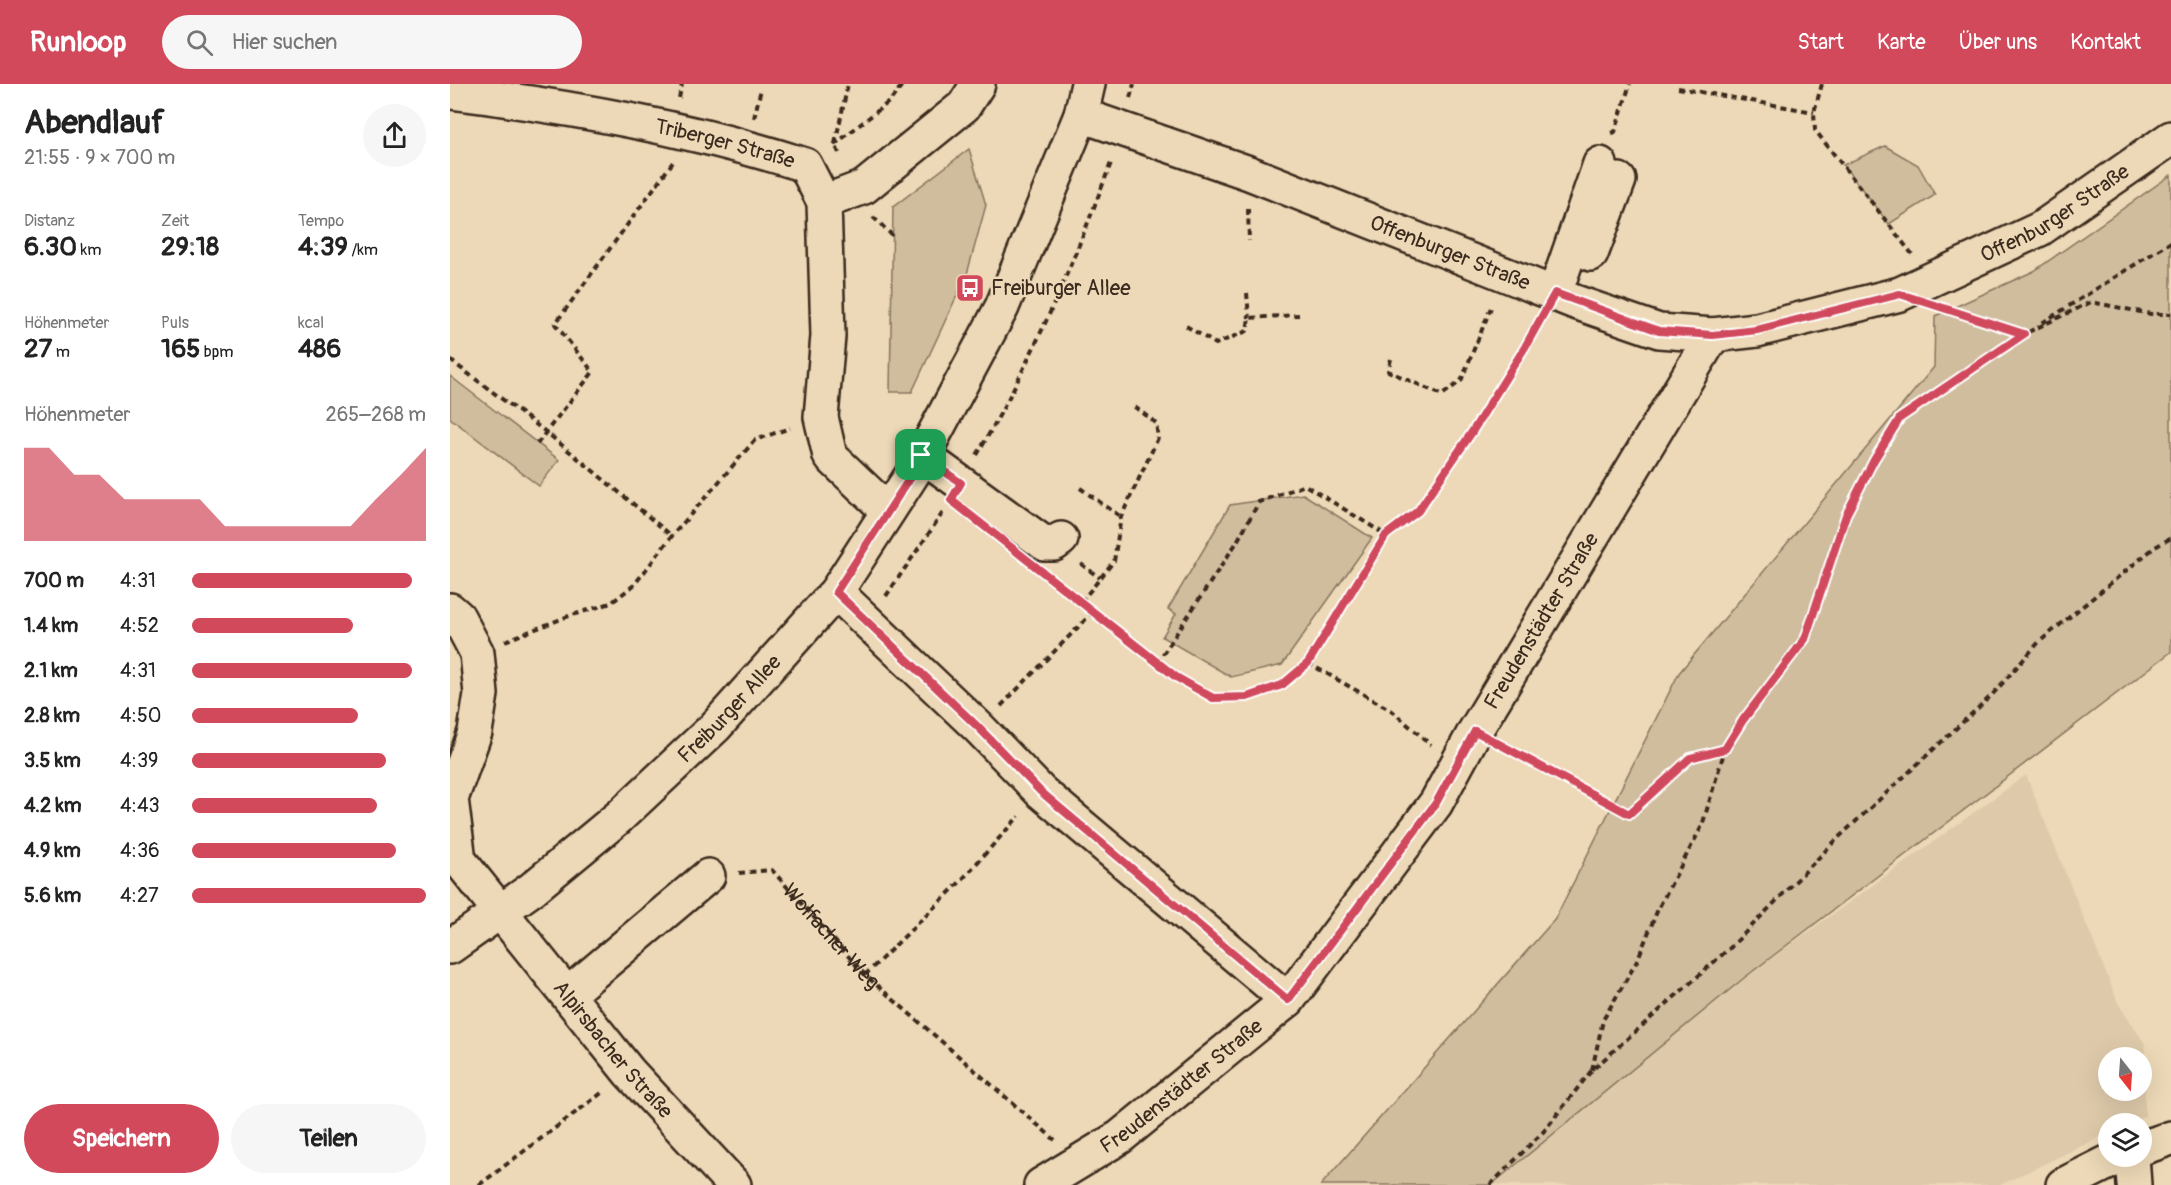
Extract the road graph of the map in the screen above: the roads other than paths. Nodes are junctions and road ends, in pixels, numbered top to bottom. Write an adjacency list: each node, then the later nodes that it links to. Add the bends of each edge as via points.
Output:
1 (978, 84): 7 (street, via 964,106 864,187)
2 (1088, 84): 4 (street, Freiburger Allee)
3 (450, 92): 7 (street, Triberger Straße, via 694,133 805,165)
4 (1081, 115): 8 (street, Offenburger Straße, via 1249,173); 10 (street, Freiburger Allee, via 1002,307)
5 (2171, 138): 9 (street, Offenburger Straße, via 2040,229 1900,294 1757,330)
6 (1609, 172): 8 (street)
7 (824, 202): 11 (street, Triberger Straße, via 828,336 821,417 830,456)
8 (1565, 298): 9 (street, Offenburger Straße, via 1659,331)
9 (1713, 335): 19 (street, Freudenstädter Straße, via 1475,731 1436,803)
10 (921, 455): 11 (street, Freiburger Allee); 12 (street, via 1045,544)
11 (888, 511): 13 (street, Freiburger Allee)
12 (1061, 539)
13 (836, 592): 16 (street, Freiburger Allee, via 698,744 619,818 532,889); 19 (street, via 1040,791)
14 (450, 610): 16 (street, Alpirsbacher Straße, via 458,617 477,653 481,694 475,732 451,799 459,860)
15 (708, 876): 18 (street)
16 (498, 911): 17 (street, Freiburger Allee); 18 (street, Alpirsbacher Straße)
17 (450, 947)
18 (568, 994): 24 (street, Alpirsbacher Straße, via 629,1072)
19 (1288, 1000): 25 (street, Freudenstädter Straße, via 1120,1137)
20 (2171, 1138): 21 (street)
21 (2152, 1145)
22 (2099, 1167): 26 (street)
23 (2133, 1167): 27 (street)
24 (734, 1185)
25 (1041, 1185)
26 (2063, 1185)
27 (2134, 1185)

